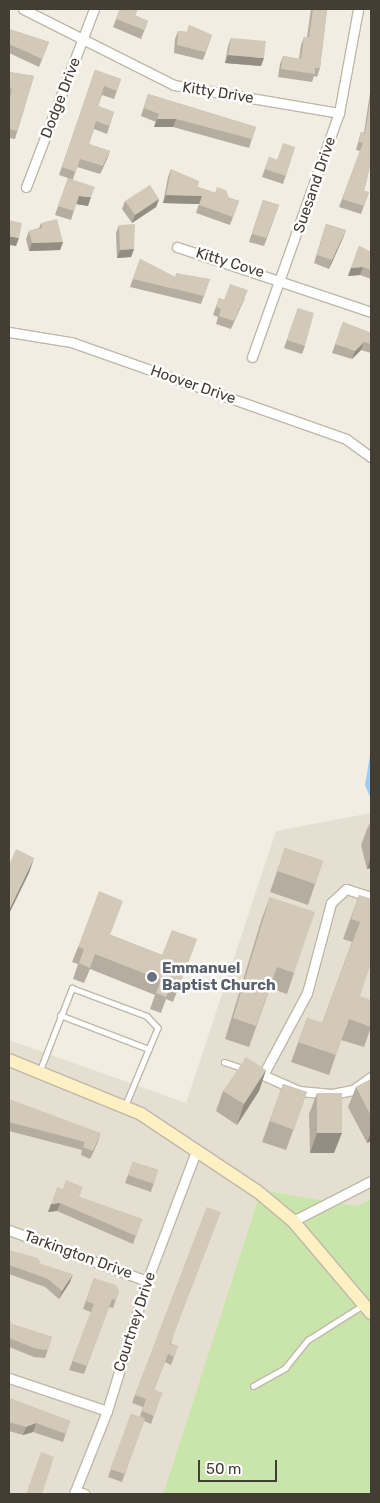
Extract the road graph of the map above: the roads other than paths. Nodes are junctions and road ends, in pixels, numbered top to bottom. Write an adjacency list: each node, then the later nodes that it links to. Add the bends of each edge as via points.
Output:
1 (23, 9): 4 (street, Kitty Drive)
2 (94, 9): 4 (street, Dodge Drive)
3 (358, 9): 5 (street, Suesand Drive)
4 (84, 39): 5 (street, Kitty Drive, via 174,85); 6 (street, Dodge Drive)
5 (339, 113): 8 (street, Suesand Drive)
6 (26, 187)
7 (177, 247): 8 (street, Kitty Cove)
8 (284, 279): 9 (street); 11 (street, Suesand Drive)
9 (371, 312)
10 (9, 332): 12 (street, Hoover Drive, via 71,342 346,439)
11 (252, 357)
12 (371, 457)
13 (371, 897): 20 (street, via 346,889 331,903 306,993 259,1074 299,1091 332,1094 353,1090)
14 (60, 1015): 15 (lane); 15 (lane, via 69,991 76,988 154,1020 158,1028); 19 (lane)
15 (149, 1049): 21 (lane)
16 (9, 1060): 19 (main road)
17 (224, 1062): 18 (lane)
18 (248, 1070)
19 (39, 1072): 21 (main road)
20 (371, 1077)
21 (125, 1107): 22 (main road)
22 (197, 1149): 24 (main road); 26 (street, Courtney Drive)
23 (371, 1182): 24 (street)
24 (293, 1221): 27 (main road)
25 (9, 1230): 26 (street, Tarkington Drive)
26 (147, 1281): 30 (street, Courtney Drive)
27 (367, 1309): 29 (lane, via 308,1340 286,1368)
28 (9, 1378): 30 (street)
29 (253, 1386)
30 (107, 1411): 31 (street, Courtney Drive)
31 (74, 1493): 32 (street)
32 (85, 1494)

